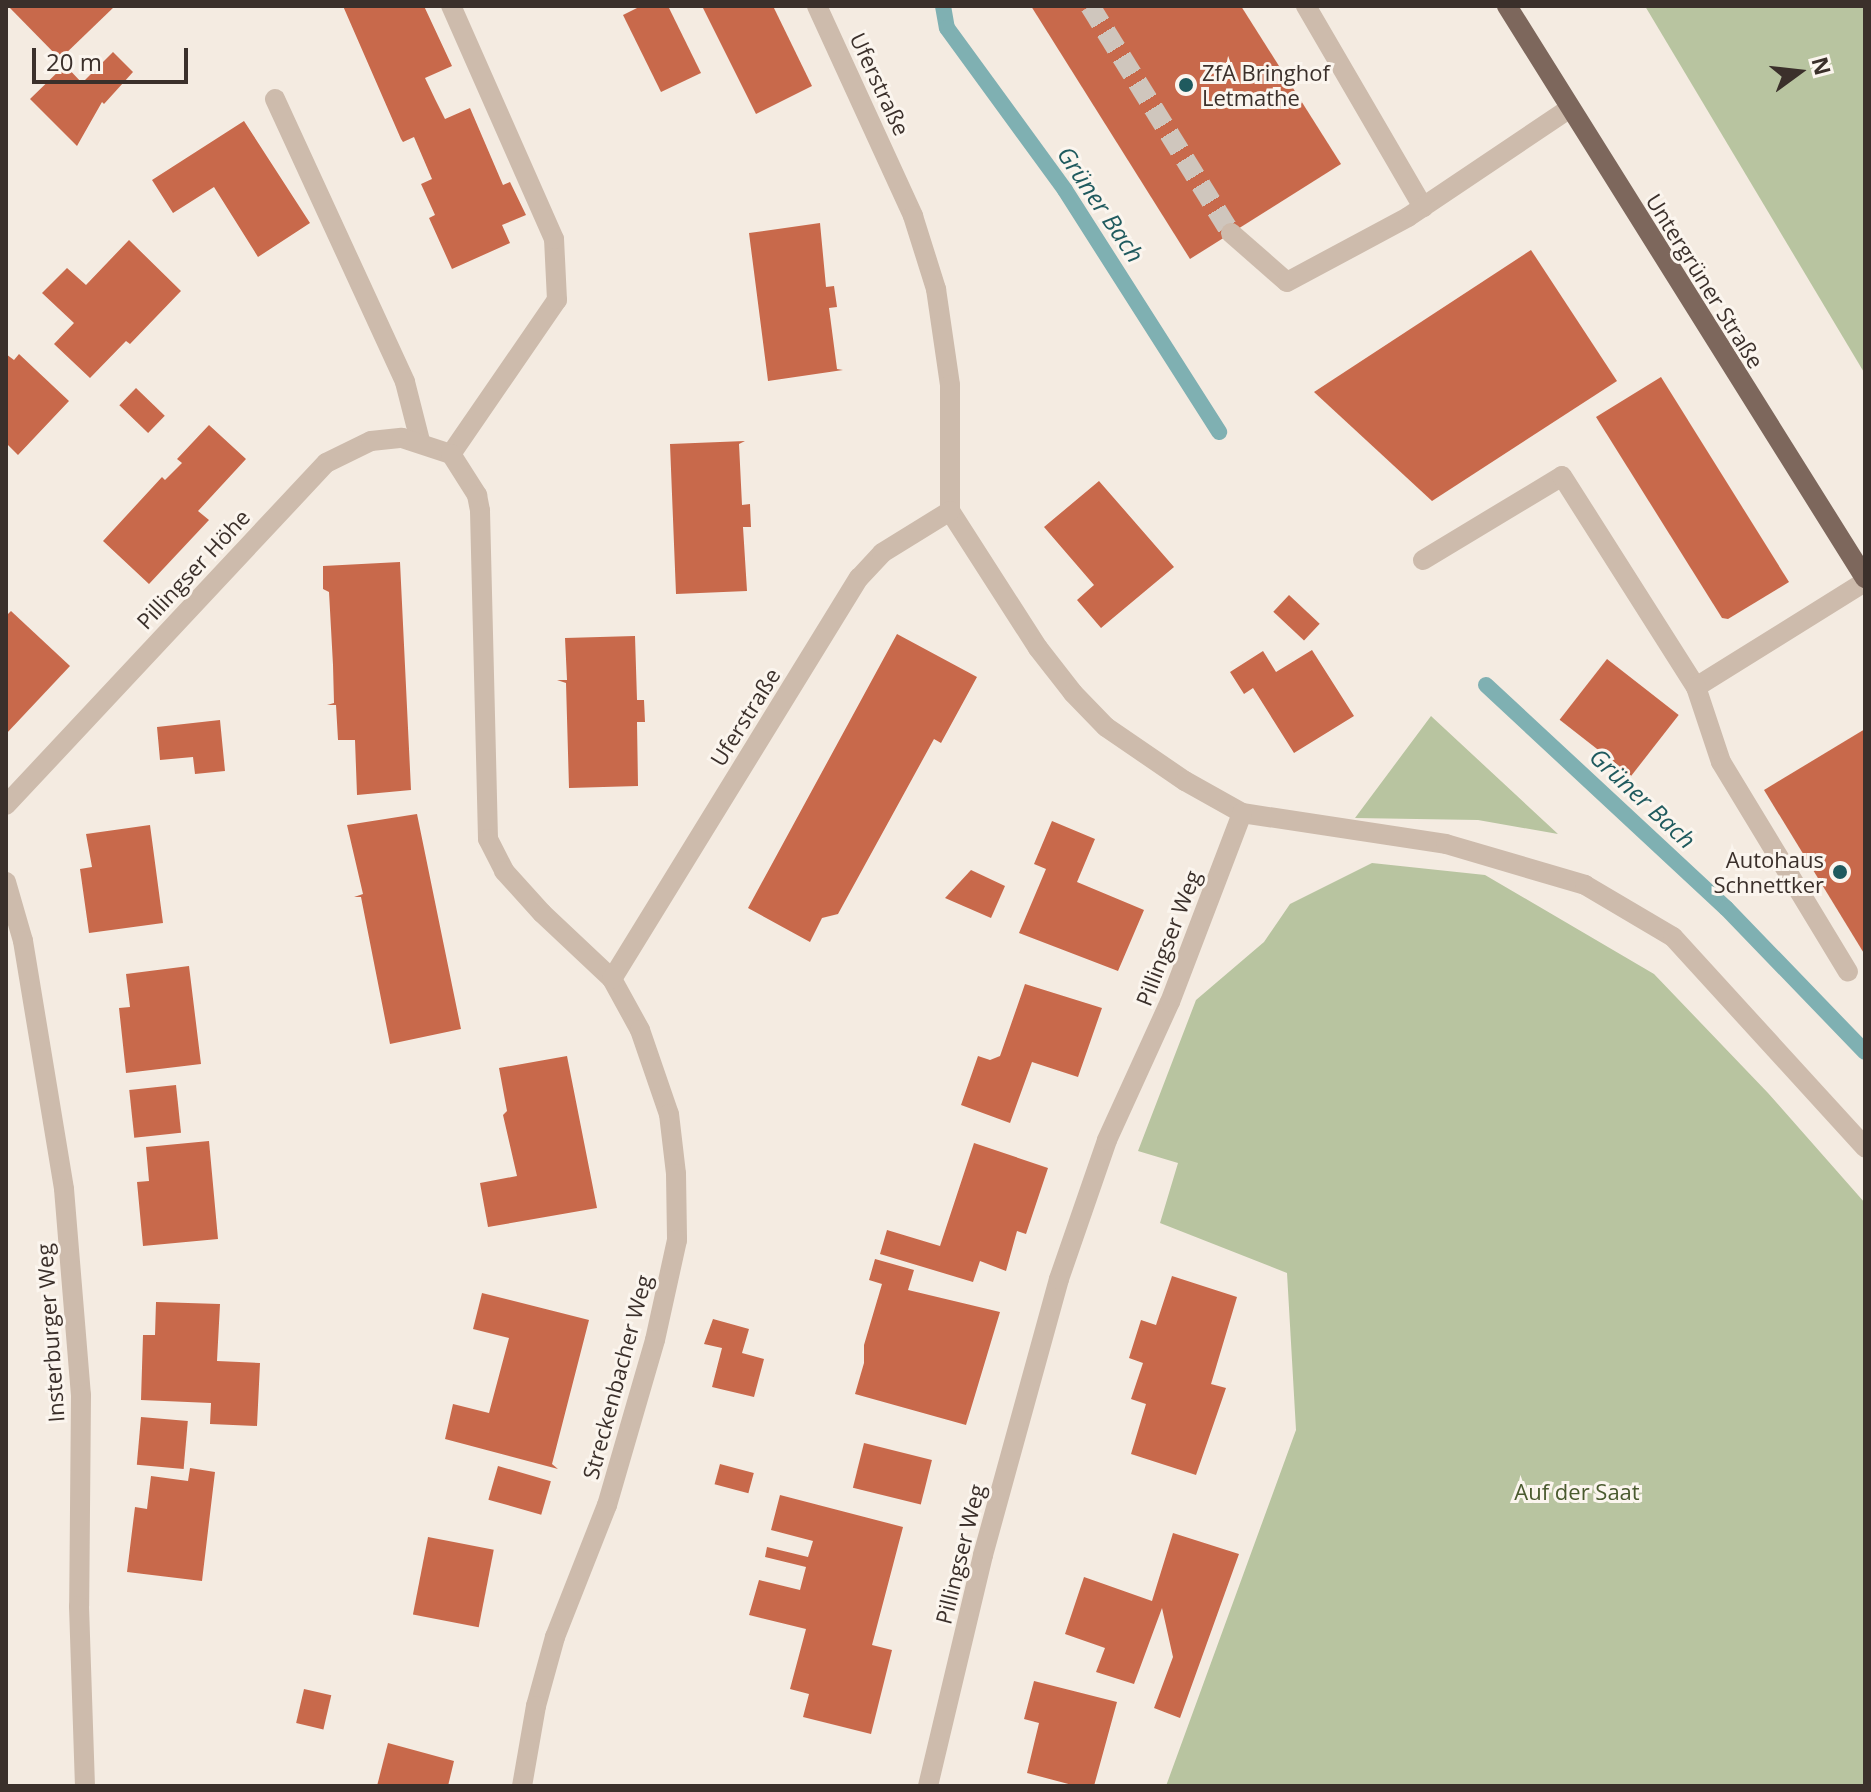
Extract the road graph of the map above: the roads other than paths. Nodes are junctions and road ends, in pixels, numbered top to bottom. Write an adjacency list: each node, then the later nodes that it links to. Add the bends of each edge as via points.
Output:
1 (451, 6): 10 (street, via 554,239 557,300)
2 (817, 6): 11 (street, Uferstraße, via 913,216 936,289 950,385)
3 (1306, 6): 7 (street)
4 (1507, 6): 6 (main road, Untergrüner Straße)
5 (275, 99): 9 (street, via 405,382)
6 (1570, 108): 7 (street); 13 (main road, Untergrüner Straße)
7 (1423, 207): 8 (street, via 1287,282)
8 (1231, 233)
9 (420, 441): 10 (street, Pillingser Höhe); 15 (street, Pillingser Höhe, via 371,441 326,463)
10 (451, 454): 19 (street, via 477,495 480,511 488,839 514,882)
11 (950, 511): 16 (street, via 1038,648 1106,727); 19 (street, Uferstraße, via 882,553 859,578)
12 (1423, 560): 14 (street, via 1562,476)
13 (1865, 580): 14 (street)
14 (1696, 687): 18 (street, via 1721,762)
15 (6, 805)
16 (1242, 813): 20 (street, via 1446,844 1585,885 1673,937); 23 (street, Pillingser Weg, via 1170,1002 1107,1140 1059,1279 983,1555)
17 (6, 882): 21 (street, Insterburger Weg, via 23,941 65,1205 81,1395 79,1606)
18 (1848, 972)
19 (612, 979): 22 (street, Streckenbacher Weg, via 640,1030 669,1114 677,1240 655,1340 607,1505 555,1637)
20 (1865, 1147)
21 (85, 1786)
22 (522, 1786)
23 (928, 1786)

